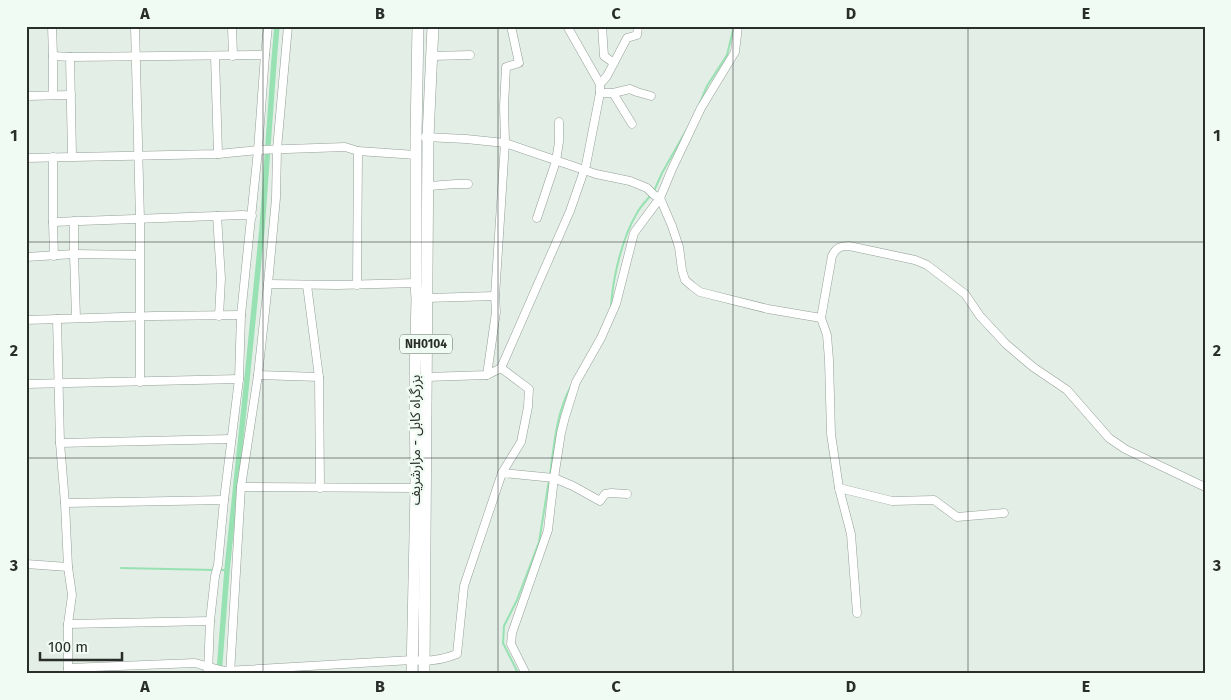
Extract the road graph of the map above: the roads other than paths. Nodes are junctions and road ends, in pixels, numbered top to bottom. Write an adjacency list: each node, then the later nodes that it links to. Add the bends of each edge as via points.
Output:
1 (52, 26): 15 (street)
2 (136, 26): 20 (street)
3 (232, 26): 17 (street)
4 (268, 26): 13 (street)
5 (288, 26): 34 (street)
6 (418, 26): 31 (highway, بزرگراه کابل - مزارشریف / NH0104)
7 (433, 26): 18 (highway, بزرگراه کابل - مزارشریف / NH0104)
8 (512, 26): 33 (street, via 519,63 506,67)
9 (566, 26): 22 (street)
10 (602, 26): 21 (street, via 604,56)
11 (638, 26): 21 (street, via 637,35 627,38)
12 (738, 26): 46 (street, via 735,52)
13 (265, 55): 17 (street); 34 (street)
14 (470, 55): 18 (street)
15 (53, 56): 19 (street); 25 (street)
16 (215, 56): 17 (street); 20 (street); 36 (street)
17 (233, 56)
18 (432, 56): 32 (highway, بزرگراه کابل - مزارشریف / NH0104)
19 (70, 57): 20 (street); 26 (street)
20 (136, 57): 39 (street)
21 (614, 63): 22 (street)
22 (600, 84): 23 (street)
23 (600, 93): 24 (street); 43 (street)
24 (613, 93): 28 (street, via 630,89); 30 (street)
25 (52, 95): 26 (street); 27 (street)
26 (71, 95): 38 (street)
27 (26, 96)
28 (652, 96)
29 (559, 122): 42 (street)
30 (632, 124)
31 (416, 136): 32 (street); 37 (highway, بزرگراه کابل - مزارشریف / NH0104)
32 (428, 137): 33 (street); 45 (highway, بزرگراه کابل - مزارشریف / NH0104)
33 (505, 143): 42 (street); 61 (street)
34 (268, 150): 35 (street, via 345,147); 36 (street); 48 (street); 58 (street, via 276,198)
35 (358, 151): 37 (street); 60 (street)
36 (218, 154): 39 (street)
37 (416, 155): 57 (highway, بزرگراه کابل - مزارشریف / NH0104)
38 (72, 156): 39 (street); 40 (street)
39 (138, 156): 50 (street)
40 (53, 157): 41 (street); 52 (street)
41 (26, 158)
42 (556, 161): 43 (street); 49 (street)
43 (584, 170): 46 (street, via 630,181); 70 (street, via 570,211)
44 (468, 184): 45 (street)
45 (429, 186): 62 (highway, بزرگراه کابل - مزارشریف / NH0104)
46 (657, 196): 67 (street, via 679,247 685,280 700,292); 82 (street, via 634,233 616,304 576,382)
47 (217, 216): 48 (street); 50 (street); 65 (street)
48 (252, 216): 63 (street)
49 (537, 218)
50 (140, 220): 51 (street); 54 (street)
51 (74, 221): 52 (street); 53 (street)
52 (53, 222): 56 (street)
53 (74, 254): 54 (street); 56 (street); 66 (street)
54 (140, 255): 64 (street)
55 (26, 256): 56 (street)
56 (54, 256)
57 (416, 283): 60 (street); 86 (highway, بزرگراه کابل - مزارشریف / NH0104)
58 (268, 284): 59 (street); 71 (street)
59 (307, 285): 60 (street); 73 (street)
60 (357, 285)
61 (495, 296): 62 (street); 72 (street, via 496,312)
62 (427, 298): 74 (highway, بزرگراه کابل - مزارشریف / NH0104)
63 (241, 315): 65 (street); 75 (street)
64 (140, 316): 65 (street); 66 (street); 77 (street)
65 (219, 316)
66 (76, 318): 68 (street)
67 (821, 318): 83 (street, via 832,256 842,246 928,265 965,294 1006,344 1067,390 1109,438 1125,449); 87 (street, via 829,360 831,434)
68 (57, 319): 69 (street); 76 (street)
69 (26, 320)
70 (501, 368): 72 (street); 81 (street, via 529,390 521,442)
71 (258, 375): 73 (street); 84 (street)
72 (487, 375): 74 (street)
73 (319, 377): 85 (street)
74 (426, 377): 97 (highway, بزرگراه کابل - مزارشریف / NH0104)
75 (238, 379): 77 (street); 79 (street)
76 (58, 382): 77 (street); 78 (street); 80 (street)
77 (140, 382)
78 (26, 384)
79 (231, 439): 80 (street); 89 (street)
80 (60, 443): 90 (street)
81 (502, 473): 82 (street); 97 (street, via 464,586 457,654 444,659)
82 (551, 478): 88 (street, via 600,501 605,494); 103 (street, via 548,530 512,633 511,644)
83 (1205, 486)
84 (241, 487): 85 (street); 100 (street)
85 (320, 488): 86 (street)
86 (416, 488): 97 (highway, بزرگراه کابل - مزارشریف / NH0104)
87 (839, 488): 91 (street, via 892,501 934,500 957,516); 94 (street, via 851,534)
88 (628, 494)
89 (224, 500): 90 (street); 95 (street)
90 (65, 503): 93 (street)
91 (1004, 513)
92 (26, 564): 93 (street)
93 (68, 567): 96 (street, via 72,595)
94 (857, 613)
95 (210, 621): 96 (street); 98 (street)
96 (68, 624): 99 (street)
97 (418, 660): 100 (street); 101 (highway, بزرگراه کابل - مزارشریف / NH0104); 102 (highway, بزرگراه کابل - مزارشریف / NH0104)
98 (209, 670): 99 (street, via 194,663); 100 (street)
99 (68, 671)
100 (228, 672)
101 (412, 674)
102 (424, 674)
103 (526, 674)

